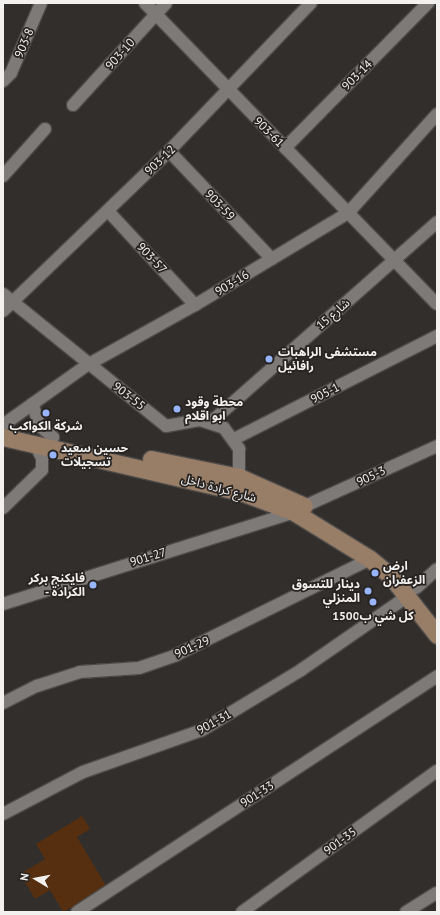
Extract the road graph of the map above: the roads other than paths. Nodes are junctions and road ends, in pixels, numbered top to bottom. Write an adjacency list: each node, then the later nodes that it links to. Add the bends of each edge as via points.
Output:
1 (41, 3): 7 (street, 903-8)
2 (145, 3): 6 (street, 903-61)
3 (166, 3): 6 (street, 903-10)
4 (311, 3): 8 (street, 903-12)
5 (428, 3): 12 (street, 903-14)
6 (156, 14): 8 (street, 903-61); 9 (street, 903-10)
7 (6, 75)
8 (228, 92): 12 (street, 903-61); 13 (street, 903-12)
9 (73, 105)
10 (437, 114): 16 (street, 903-16)
11 (45, 129): 14 (street)
12 (285, 148): 16 (street, 903-61)
13 (169, 151): 15 (street, 903-12); 18 (street, 903-59)
14 (3, 176)
15 (108, 211): 20 (street, 903-12); 22 (street, 903-57)
16 (348, 213): 18 (street, 903-16); 19 (street, 903-61)
17 (437, 222): 19 (street, شارع 15)
18 (272, 259): 22 (street, 903-16)
19 (394, 259): 21 (street, 903-61); 27 (street, شارع 15)
20 (7, 298): 23 (street, 903-12); 25 (street, 903-55)
21 (437, 304)
22 (195, 305): 25 (street, 903-16)
23 (3, 311)
24 (437, 336): 31 (street, 905-1)
25 (88, 365): 26 (street, 903-16); 27 (street, 903-55, via 166,426 200,420)
26 (32, 404): 28 (street, 903-16); 30 (street, via 41,427)
27 (210, 422): 31 (street, 903-55, via 224,428)
28 (3, 426): 30 (main road, شارع كرادة داخل)
29 (3, 437): 32 (main road, شارع كرادة داخل)
30 (53, 438): 34 (main road, شارع كرادة داخل)
31 (234, 439): 34 (street, via 241,461)
32 (35, 444): 35 (street, via 42,458 42,470); 36 (main road, شارع كرادة داخل, via 241,492)
33 (437, 446): 36 (street, 905-3)
34 (238, 477): 36 (main road, شارع كرادة داخل)
35 (3, 508)
36 (299, 509): 37 (main road, شارع كرادة داخل); 39 (main road, شارع كرادة داخل, via 384,556); 40 (street, 901-27)
37 (370, 559): 39 (main road, شارع كرادة داخل); 44 (street, 901-29, via 176,655 139,668 80,672 37,686)
38 (437, 569): 39 (street, 901-31)
39 (412, 592): 41 (main road, شارع كرادة داخل); 42 (main road, شارع كرادة داخل); 46 (street, 901-31, via 301,670 202,730 136,756 83,772)
40 (3, 604)
41 (437, 616)
42 (437, 636)
43 (437, 676): 48 (street, 901-33)
44 (3, 703)
45 (437, 771): 49 (street, 901-35)
46 (3, 814)
47 (437, 893): 50 (street)
48 (77, 912)
49 (242, 912)
50 (406, 912)

